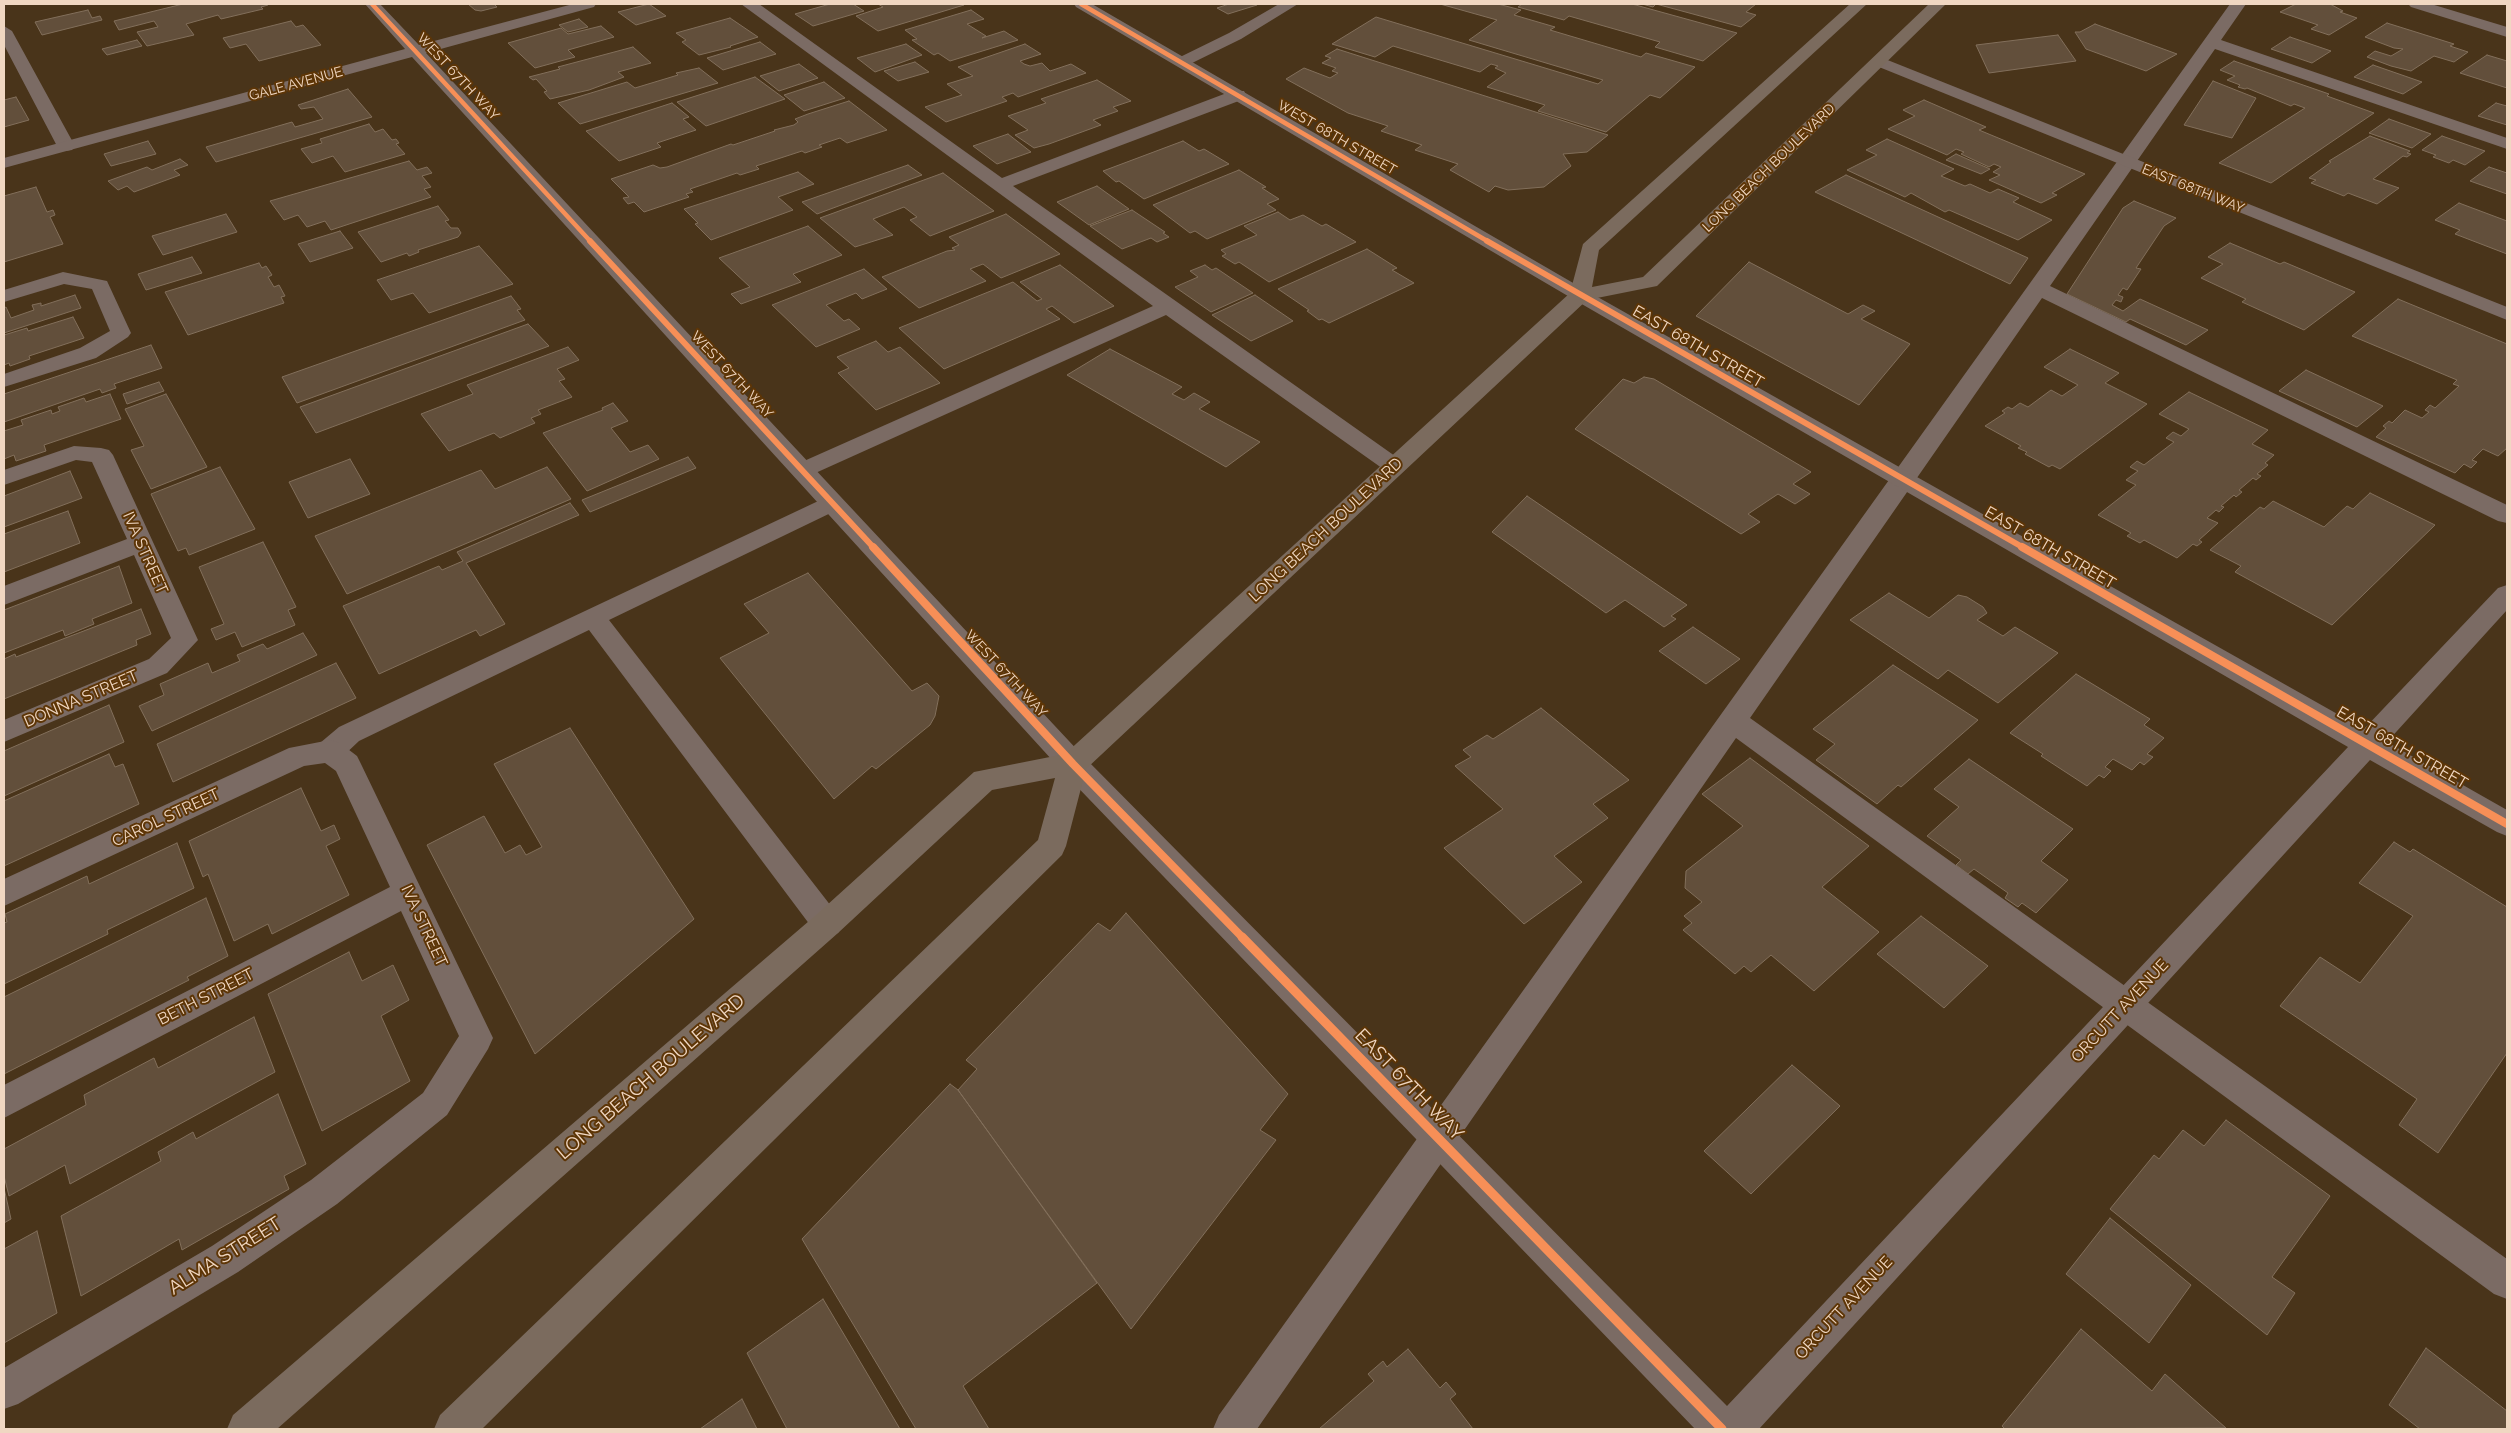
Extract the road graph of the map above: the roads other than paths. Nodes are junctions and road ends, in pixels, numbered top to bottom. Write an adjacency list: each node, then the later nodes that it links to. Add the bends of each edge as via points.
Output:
1 (372, 4): 13 (street, WEST 67TH WAY)
2 (589, 4): 13 (street, GALE AVENUE)
3 (750, 4): 21 (street)
4 (1081, 4): 14 (street, WEST 68TH STREET)
5 (1290, 4): 14 (street)
6 (1860, 4): 23 (main road, via 1590,248)
7 (1938, 4): 15 (main road, LONG BEACH BOULEVARD)
8 (2238, 4): 12 (street)
9 (2416, 4): 11 (street)
10 (4, 31): 18 (street)
11 (2507, 32)
12 (2211, 42): 17 (street); 19 (street)
13 (417, 51): 18 (street, GALE AVENUE); 29 (street, WEST 67TH WAY)
14 (1182, 62): 16 (street, WEST 68TH STREET)
15 (1880, 62): 19 (street, EAST 68TH WAY); 23 (main road, LONG BEACH BOULEVARD, via 1650,282)
16 (1238, 95): 21 (street); 23 (street, WEST 68TH STREET)
17 (2507, 144)
18 (66, 146): 20 (street, GALE AVENUE)
19 (2126, 162): 22 (street); 26 (street, EAST 68TH WAY)
20 (4, 163)
21 (1000, 185): 25 (street)
22 (2037, 288): 31 (street); 33 (street)
23 (1580, 295): 28 (main road, LONG BEACH BOULEVARD); 31 (street, EAST 68TH STREET)
24 (4, 296): 27 (street, via 63,278 100,285 121,333 88,353)
25 (1168, 307): 28 (street); 29 (street)
26 (2507, 314)
27 (4, 381)
28 (1394, 466): 43 (main road, LONG BEACH BOULEVARD)
29 (802, 470): 32 (street, WEST 67TH WAY)
30 (4, 478): 34 (street, IVA STREET, via 74,453 101,454)
31 (1902, 480): 39 (street); 41 (street, EAST 68TH STREET)
32 (831, 503): 37 (street); 43 (street, WEST 67TH WAY)
33 (2507, 515)
34 (141, 543): 36 (street); 38 (street, IVA STREET, via 185,640)
35 (2507, 594): 41 (street, ORCUTT AVENUE)
36 (4, 596)
37 (593, 617): 42 (street, via 348,734); 47 (street)
38 (158, 666): 40 (street, DONNA STREET)
39 (1732, 720): 48 (street); 51 (street)
40 (4, 731)
41 (2368, 744): 44 (street, EAST 68TH STREET); 48 (street, ORCUTT AVENUE)
42 (330, 751): 45 (street, IVA STREET, via 347,764); 46 (street, CAROL STREET, via 299,756)
43 (1073, 764): 47 (main road, LONG BEACH BOULEVARD, via 984,780); 51 (street, EAST 67TH WAY); 55 (main road, via 1051,846)
44 (2507, 824)
45 (408, 892): 49 (street, BETH STREET); 50 (street, IVA STREET, via 476,1038)
46 (4, 893)
47 (826, 924): 54 (main road, LONG BEACH BOULEVARD)
48 (2126, 1005): 52 (street); 58 (street, ORCUTT AVENUE)
49 (4, 1102)
50 (435, 1104): 53 (street, ALMA STREET, via 324,1192 232,1254)
51 (1438, 1138): 56 (street); 57 (street, EAST 67TH WAY)
52 (2507, 1281)
53 (4, 1390)
54 (247, 1429)
55 (454, 1429)
56 (1232, 1429)
57 (1722, 1429)
58 (1732, 1429)

